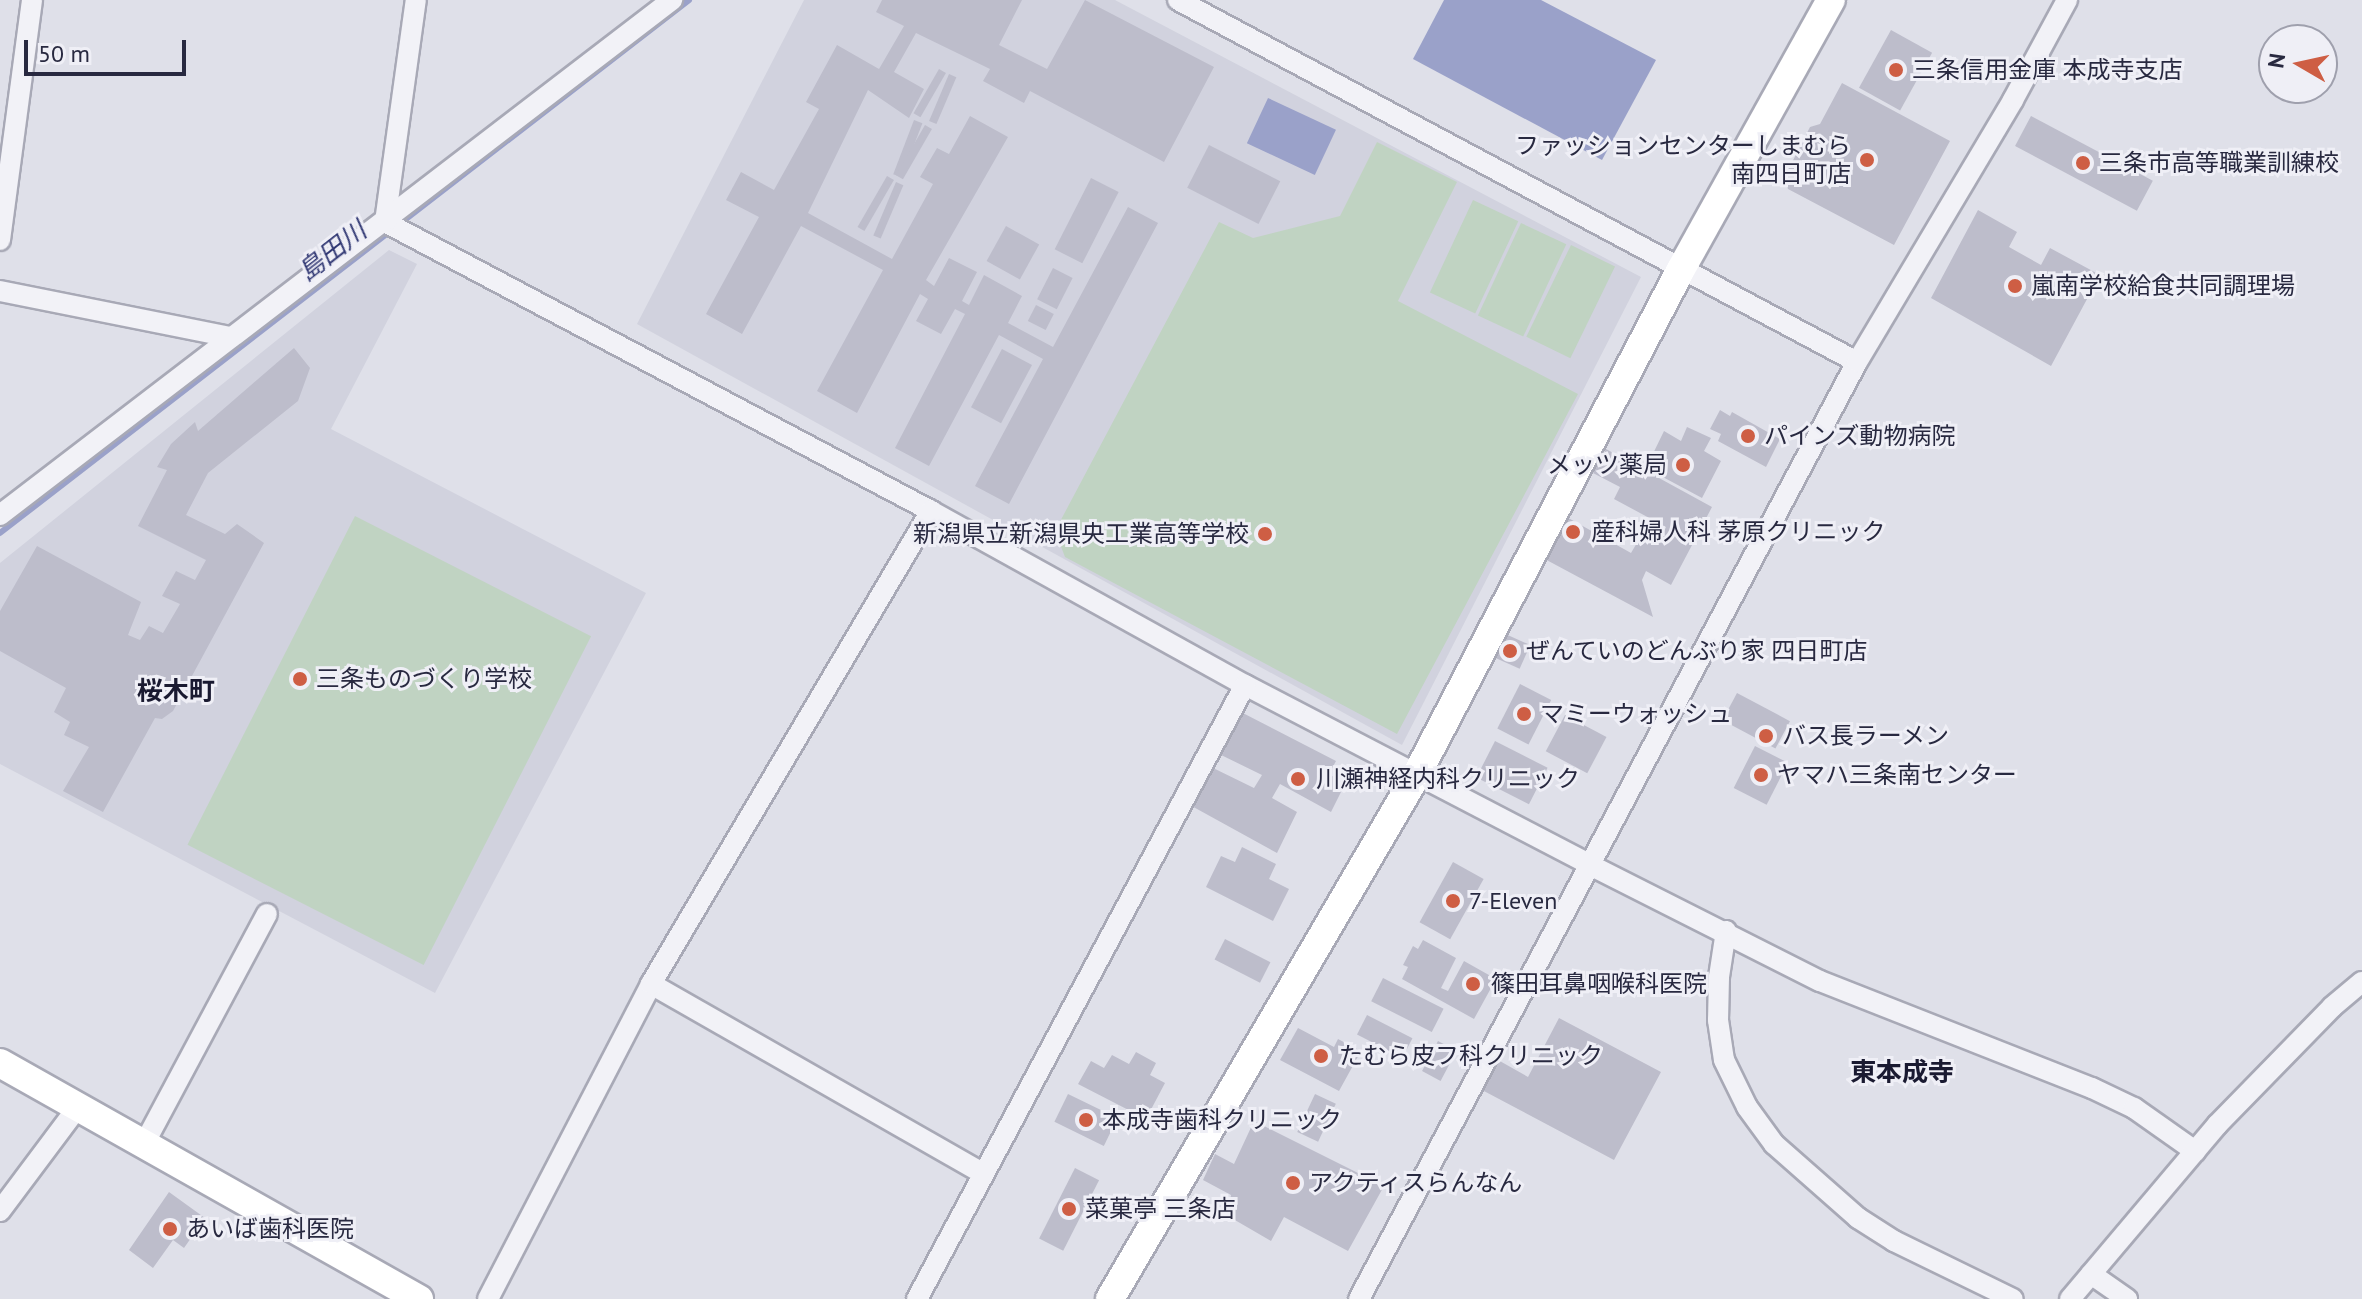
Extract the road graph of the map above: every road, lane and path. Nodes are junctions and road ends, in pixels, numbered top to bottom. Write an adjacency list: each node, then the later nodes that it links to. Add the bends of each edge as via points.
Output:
1 (32, 0): 8 (street)
2 (416, 0): 7 (street)
3 (672, 0): 7 (street)
4 (1831, 0): 9 (street)
5 (2067, 0): 12 (street)
6 (1189, 2): 9 (street)
7 (385, 222): 11 (street); 13 (street)
8 (0, 240)
9 (1680, 271): 12 (street); 16 (street)
10 (0, 291): 11 (street)
11 (231, 337): 14 (street)
12 (1857, 362): 17 (street)
13 (931, 511): 15 (street); 21 (street)
14 (0, 515)
15 (1245, 685): 16 (street); 26 (street)
16 (1416, 776): 17 (street); 32 (street)
17 (1592, 866): 19 (street); 33 (street)
18 (267, 914): 24 (street)
19 (1726, 931): 25 (street, via 1820,981 2092,1088 2134,1108); 34 (street, via 1718,1005 1724,1060 1747,1107 1774,1144 1858,1218)
20 (2362, 982): 25 (street)
21 (651, 984): 26 (street); 30 (street)
22 (0, 1063): 23 (street)
23 (77, 1108): 24 (street); 27 (street)
24 (143, 1146): 29 (street)
25 (2195, 1151): 28 (street)
26 (984, 1174): 31 (street)
27 (0, 1211)
28 (2091, 1274): 35 (street); 36 (street)
29 (419, 1299)
30 (488, 1299)
31 (917, 1299)
32 (1110, 1299)
33 (1359, 1299)
34 (2013, 1299)
35 (2070, 1299)
36 (2127, 1299)

